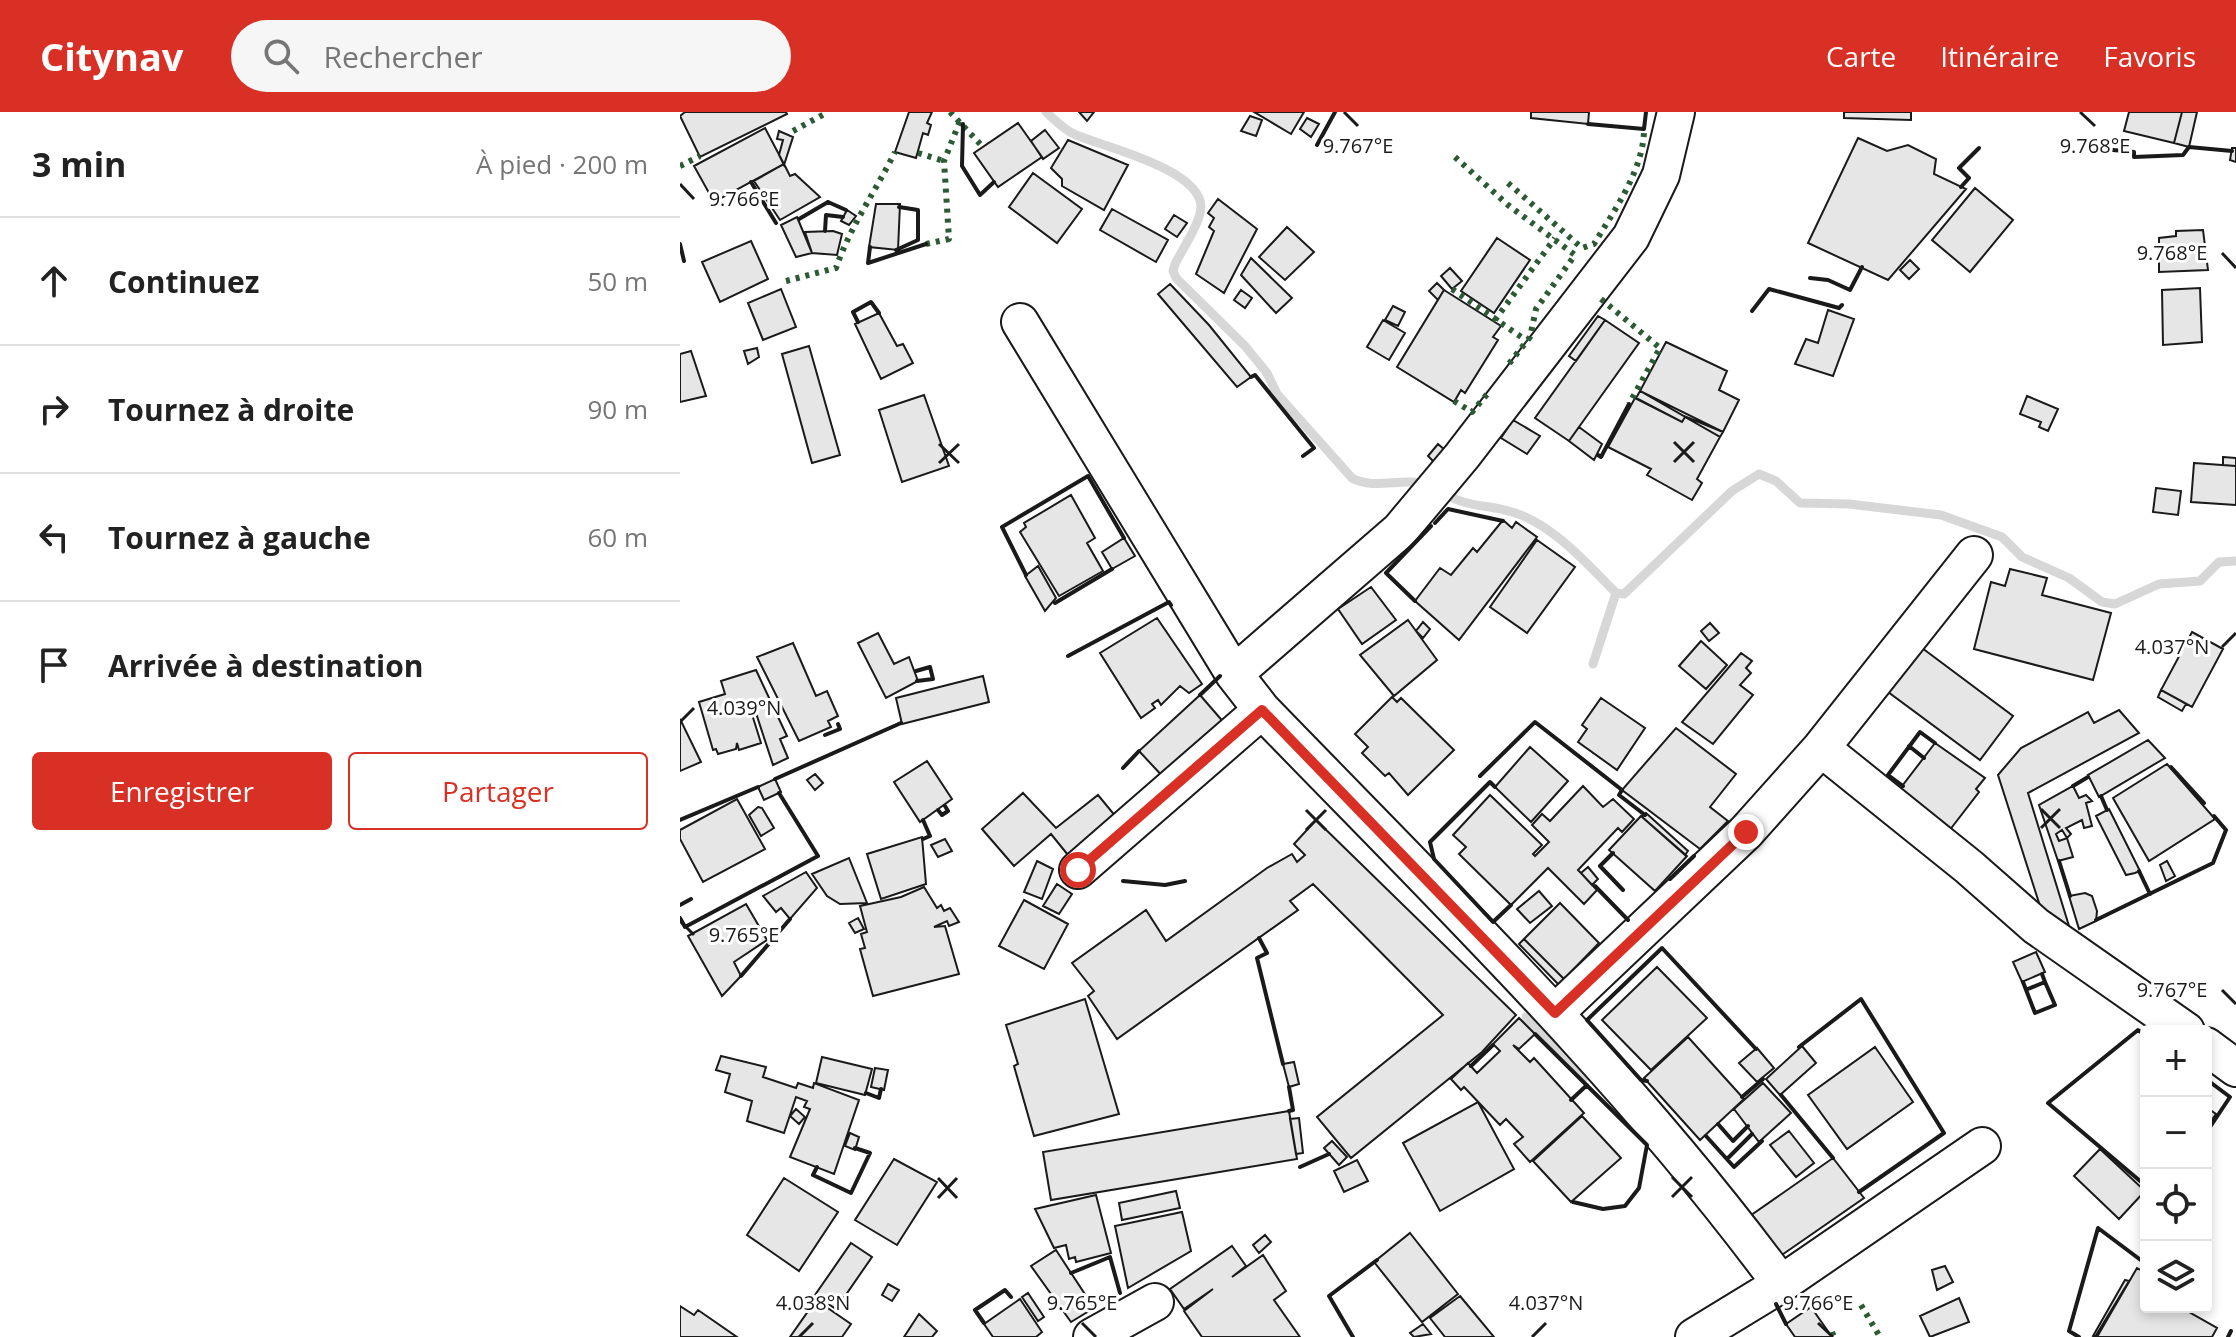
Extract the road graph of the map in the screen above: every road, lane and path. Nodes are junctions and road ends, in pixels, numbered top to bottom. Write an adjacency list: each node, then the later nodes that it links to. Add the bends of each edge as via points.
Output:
1 (1676, 112): 4 (street, via 1661,175 1631,237 1462,456 1400,530)
2 (1020, 322): 4 (street)
3 (1974, 555): 6 (street)
4 (1234, 674): 5 (street)
5 (1262, 710): 7 (street); 8 (street)
6 (1821, 748): 8 (street, via 1746,832); 9 (street, via 2036,926)
7 (1078, 870)
8 (1555, 1013): 13 (street, via 1692,1165)
9 (2177, 1025)
10 (2212, 1050): 11 (street)
11 (2236, 1068)
12 (1982, 1146): 13 (street)
13 (1781, 1284): 16 (street)
14 (1155, 1302): 15 (street)
15 (1092, 1337)
16 (1694, 1337)

